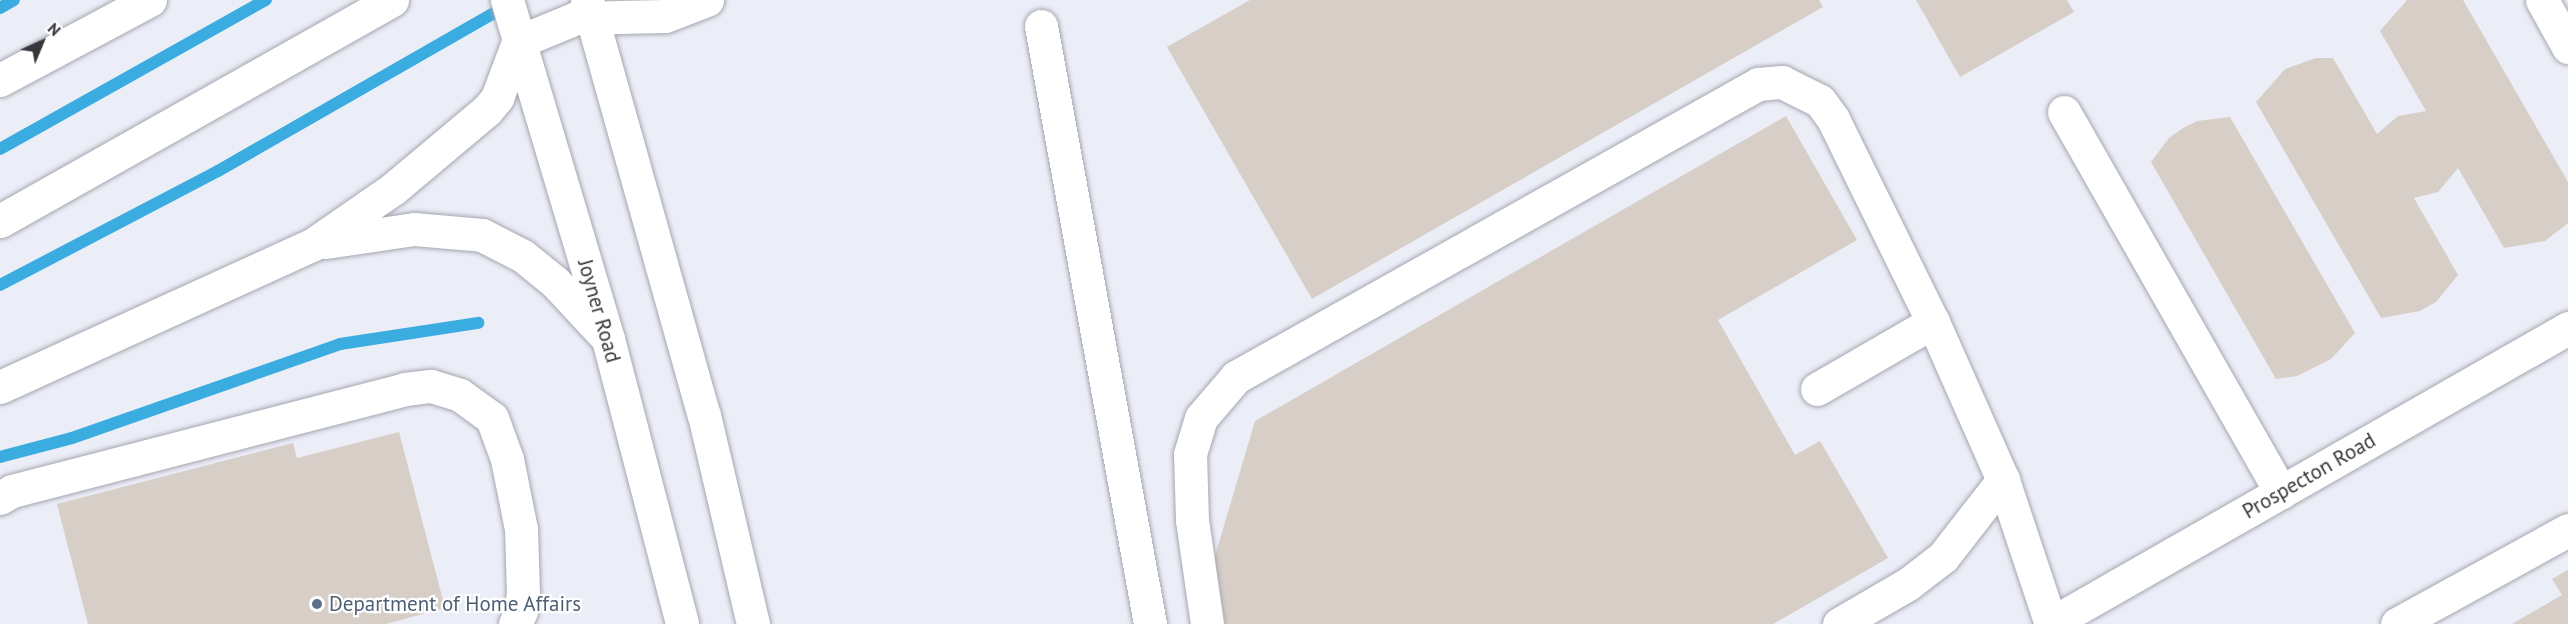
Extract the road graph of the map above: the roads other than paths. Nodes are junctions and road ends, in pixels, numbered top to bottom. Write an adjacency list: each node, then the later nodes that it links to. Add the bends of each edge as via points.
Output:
1 (150, 0): 10 (main road)
2 (392, 0): 12 (main road)
3 (507, 0): 8 (main road, Joyner Road)
4 (707, 0): 6 (main road, via 665,16)
5 (2542, 0): 9 (main road)
6 (589, 7): 8 (main road); 25 (main road, via 704,415)
7 (1041, 26): 26 (main road)
8 (517, 40): 13 (main road, via 497,98 487,110 393,189); 16 (main road, Joyner Road)
9 (2568, 47)
10 (0, 80)
11 (2064, 112): 20 (main road)
12 (0, 221)
13 (312, 245): 16 (main road, via 414,229 482,235 524,256 555,282); 17 (main road)
14 (1933, 322): 18 (main road); 19 (main road); 27 (main road, via 1833,119 1820,101 1782,82 1758,84 1236,377 1215,397 1201,418 1190,454 1192,520)
15 (2568, 328): 20 (main road, Prospecton Road)
16 (608, 339): 24 (main road, Joyner Road)
17 (0, 387)
18 (1817, 389)
19 (2003, 480): 28 (main road, via 1943,557 1908,584); 29 (main road)
20 (2281, 492): 29 (main road, Prospecton Road)
21 (0, 498): 23 (main road, via 12,491 405,389 431,386 460,395 492,418 507,459 521,529 523,591)
22 (2568, 530): 30 (main road)
23 (515, 624)
24 (682, 624)
25 (753, 624)
26 (1150, 624)
27 (1207, 624)
28 (1839, 624)
29 (2051, 624)
30 (2397, 624)

